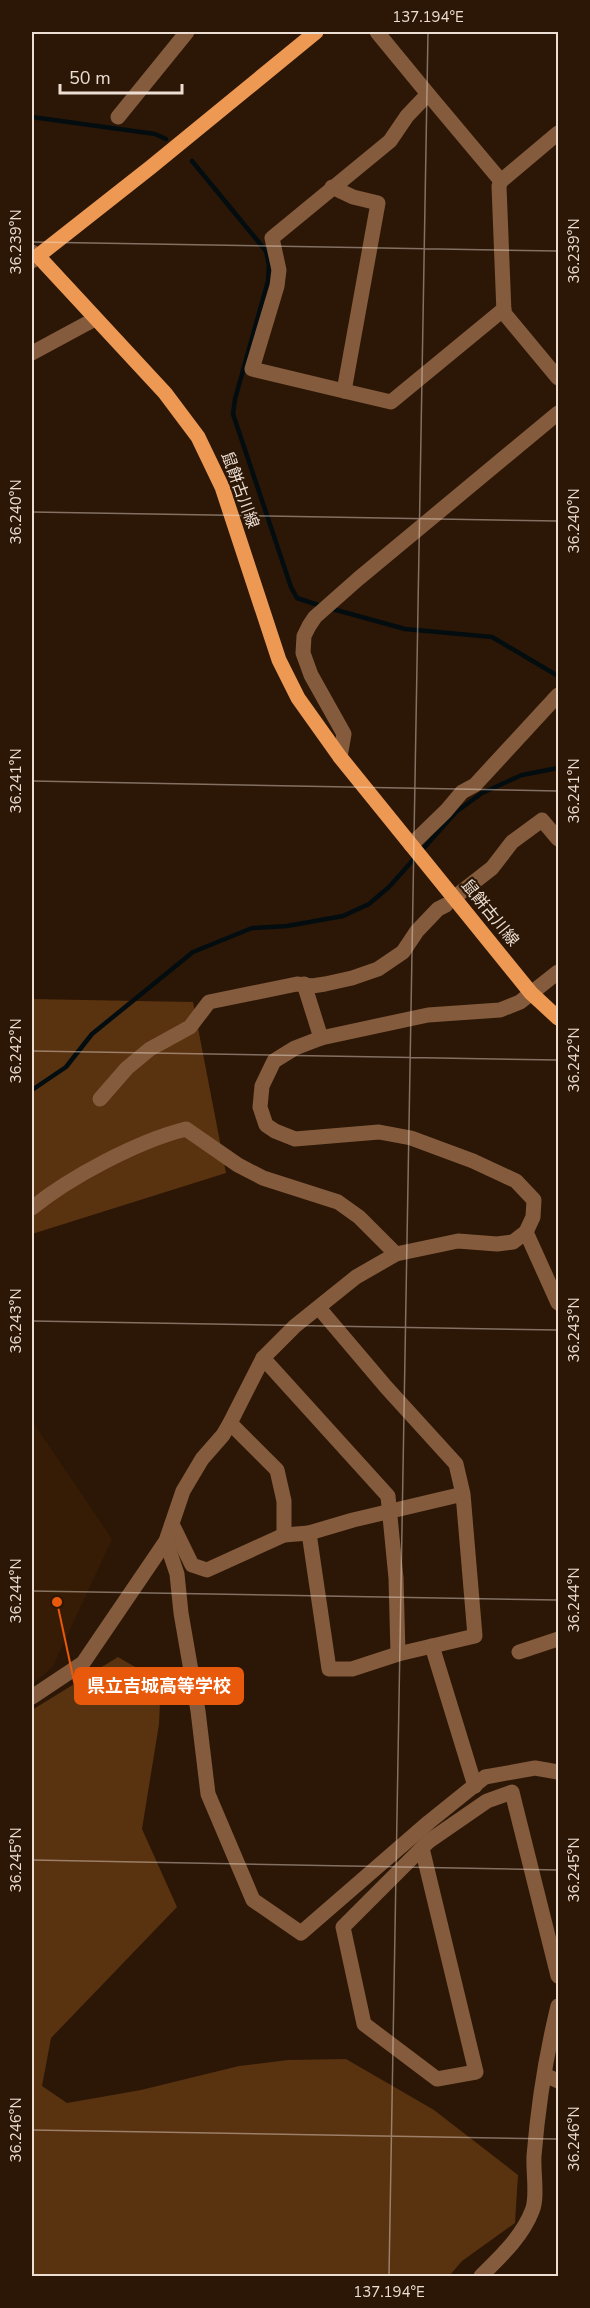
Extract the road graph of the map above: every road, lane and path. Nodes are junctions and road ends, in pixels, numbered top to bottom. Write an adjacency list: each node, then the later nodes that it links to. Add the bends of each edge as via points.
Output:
1 (187, 32): 5 (street)
2 (377, 32): 4 (street)
3 (310, 33): 9 (main road, 鼠餅古川線, via 160,160)
4 (428, 94): 7 (street); 8 (street, via 390,141)
5 (118, 117)
6 (558, 134): 7 (street)
7 (501, 181): 10 (street)
8 (332, 187): 14 (street, via 378,202); 14 (street, via 272,238 278,263 277,286 252,369)
9 (34, 256): 11 (main road, 鼠餅古川線)
10 (504, 309): 13 (street); 14 (street, via 392,402)
11 (95, 319): 12 (street); 17 (main road, 鼠餅古川線, via 165,393 207,453 279,660 298,698)
12 (32, 353)
13 (558, 378)
14 (344, 391)
15 (558, 413): 17 (street, via 317,615 304,636 303,653 344,734)
16 (558, 695): 19 (street, via 475,785 462,792)
17 (340, 757): 19 (main road, 鼠餅古川線)
18 (558, 839): 20 (street, via 542,820 512,842 492,868)
19 (411, 846): 20 (main road, 鼠餅古川線)
20 (450, 901): 22 (street, via 417,931 403,952 378,969 334,982); 23 (main road, 鼠餅古川線)
21 (558, 972): 23 (street)
22 (304, 984): 25 (street); 26 (street, via 209,1002 190,1027 150,1049)
23 (531, 993): 24 (main road, 鼠餅古川線); 25 (street, via 500,1010 428,1015)
24 (558, 1018)
25 (321, 1038): 28 (street, via 274,1061 262,1086 260,1107 266,1125 295,1139 379,1132 411,1138 473,1161 516,1181 534,1200 533,1217)
26 (100, 1099)
27 (32, 1208): 29 (street, via 120,1154 186,1129 263,1178 338,1202)
28 (526, 1232): 29 (street, via 513,1242 458,1241); 30 (street)
29 (396, 1254): 31 (street, via 356,1277)
30 (558, 1303)
31 (319, 1308): 32 (street); 34 (street, via 456,1464)
32 (263, 1358): 33 (street); 35 (street, via 388,1496)
33 (230, 1423): 36 (street, via 183,1491); 38 (street, via 277,1470 284,1501)
34 (463, 1494): 35 (street); 41 (street, via 475,1636)
35 (390, 1512): 37 (street); 43 (street)
36 (171, 1524): 38 (street, via 192,1565 207,1570); 39 (street)
37 (309, 1533): 38 (street); 43 (street, via 329,1670 352,1669)
38 (284, 1535)
39 (166, 1541): 44 (street, via 83,1663); 46 (street, via 177,1574 208,1794 254,1900 301,1933)
40 (558, 1639): 42 (street)
41 (432, 1646): 43 (street); 46 (street)
42 (519, 1652)
43 (398, 1654)
44 (32, 1697)
45 (558, 1772): 46 (street, via 536,1768 485,1778)
46 (475, 1786)
47 (422, 1848): 48 (street, via 476,2072 437,2079 364,2024 343,1927 429,1841 487,1801 512,1792)
48 (558, 1976)
49 (558, 2006): 50 (street)
50 (551, 2078): 51 (street, via 534,2157 533,2209 524,2228)
51 (481, 2277)

